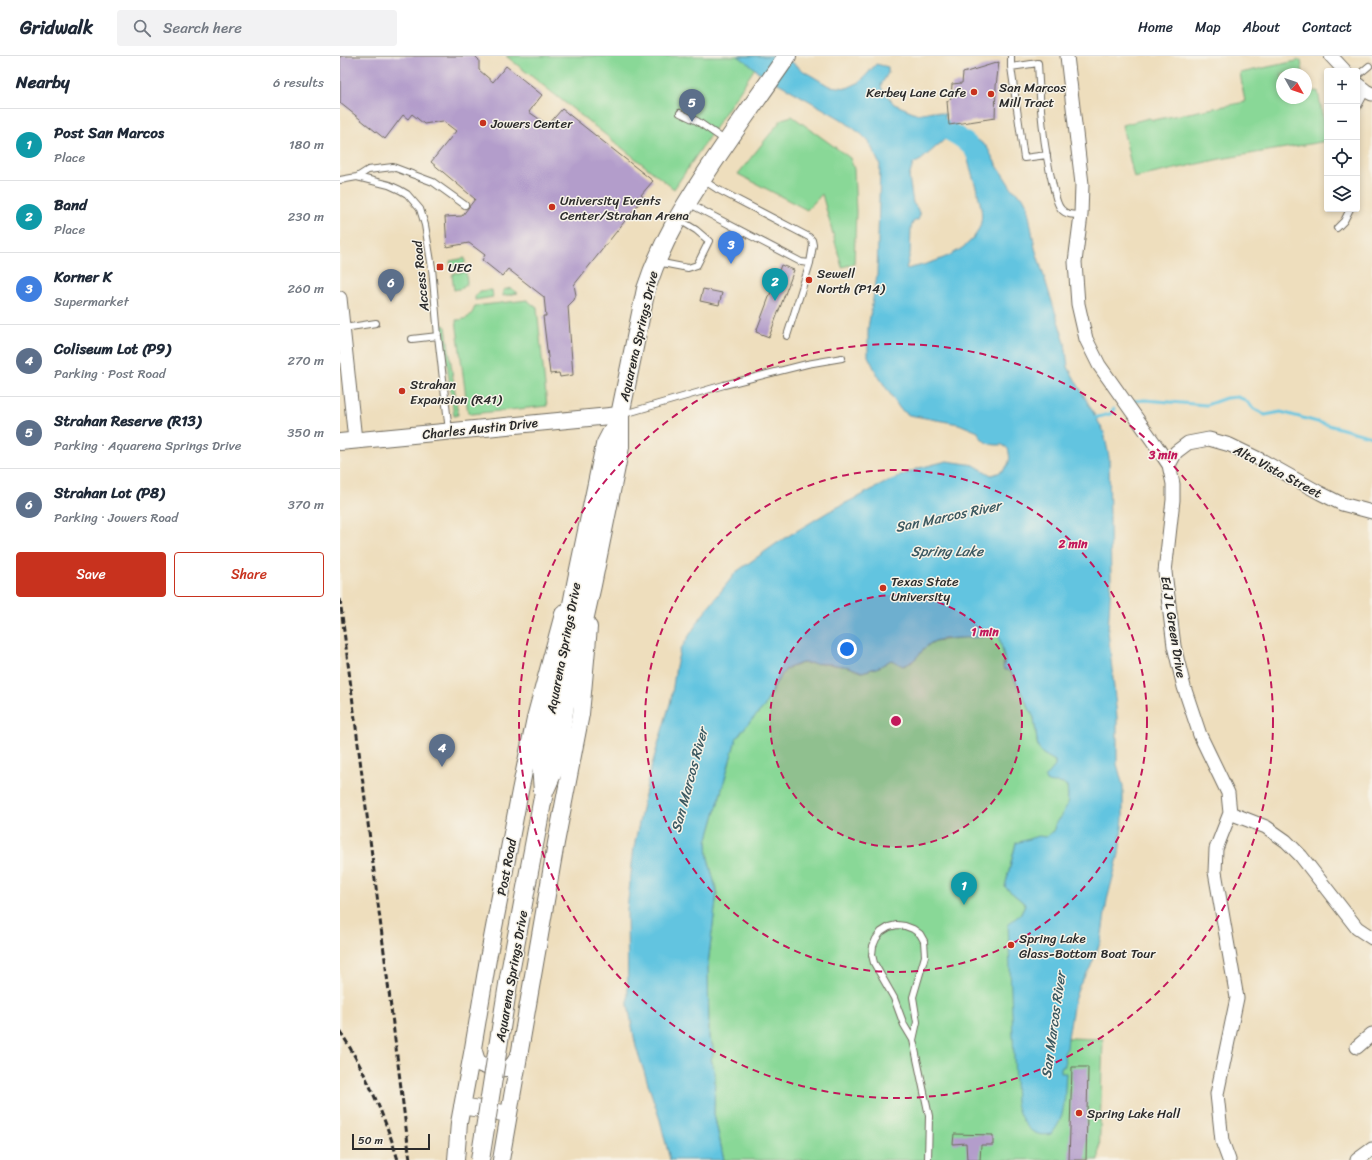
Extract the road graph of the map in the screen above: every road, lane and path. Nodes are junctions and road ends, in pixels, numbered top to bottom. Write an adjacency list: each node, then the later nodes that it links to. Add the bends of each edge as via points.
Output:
1 (787, 56): 12 (main road, Aquarena Springs Drive)
2 (1011, 56): 6 (lane)
3 (1067, 56): 20 (street, Ed J L Green Drive, via 1082,184)
4 (1331, 56): 7 (street)
5 (1369, 66): 8 (lane)
6 (1012, 67): 13 (lane, via 1024,158); 13 (lane, via 1038,63)
7 (1342, 68)
8 (1360, 74)
9 (1365, 90): 10 (lane)
10 (1359, 104)
11 (680, 112): 12 (lane)
12 (727, 142): 15 (main road, Aquarena Springs Drive)
13 (1047, 155): 20 (lane, via 1056,199 1061,210 1069,215)
14 (357, 177): 16 (lane, Access Road); 18 (lane, via 368,170 393,167 433,182); 28 (lane, Access Road, via 400,190 420,209 432,268)
15 (702, 179): 17 (main road, Aquarena Springs Drive); 24 (lane, via 809,237 813,245)
16 (340, 180)
17 (686, 202): 21 (main road, Aquarena Springs Drive); 24 (lane, via 801,262)
18 (465, 205)
19 (1349, 212): 22 (lane, via 1344,222)
20 (1081, 215): 35 (street, Ed J L Green Drive, via 1074,262 1078,304 1086,339 1098,365)
21 (677, 218): 23 (main road, Aquarena Springs Drive); 23 (lane, via 709,241 697,264 688,268)
22 (1337, 228)
23 (656, 262): 32 (main road, Aquarena Springs Drive, via 646,289)
24 (810, 263): 29 (lane)
25 (340, 298): 27 (street)
26 (376, 323): 27 (lane)
27 (344, 328): 34 (street)
28 (438, 336): 30 (lane); 33 (lane, Access Road)
29 (787, 336)
30 (412, 338)
31 (842, 358): 32 (lane, via 724,385)
32 (620, 415): 33 (street, Charles Austin Drive); 37 (main road, Aquarena Springs Drive, via 620,447)
33 (449, 431): 34 (street, Charles Austin Drive)
34 (347, 441)
35 (1168, 465): 36 (street, Alta Vista Street, via 1176,452 1188,443 1209,439 1230,445 1263,461 1342,504); 38 (street, Ed J L Green Drive, via 1173,484 1173,500 1165,572 1174,646 1200,735 1228,793)
36 (1372, 512)
37 (584, 582): 43 (street, Post Road, via 561,618 535,718); 44 (street, via 581,714); 49 (main road, Aquarena Springs Drive, bridge, via 556,765 544,792 509,978)
38 (1230, 813): 39 (street, via 1266,826 1286,841 1301,856 1357,928); 52 (street, Ed J L Green Drive, via 1216,849 1215,872 1237,998 1217,1094 1222,1141)
39 (1372, 938)
40 (1372, 1034): 42 (street)
41 (913, 1040): 41 (lane, via 917,1022 914,997 925,956 924,941 913,929 897,925 888,927 876,938 872,955); 51 (lane, via 929,1116)
42 (1357, 1047)
43 (473, 1048): 44 (street, via 479,1064 486,1066 507,1068 512,1066); 45 (street, Post Road)
44 (519, 1054): 46 (street)
45 (462, 1106): 46 (street); 48 (street, Post Road)
46 (509, 1114): 50 (street)
47 (1372, 1149): 53 (street)
48 (456, 1160)
49 (480, 1160)
50 (501, 1160)
51 (928, 1160)
52 (1229, 1160)
53 (1357, 1160)

